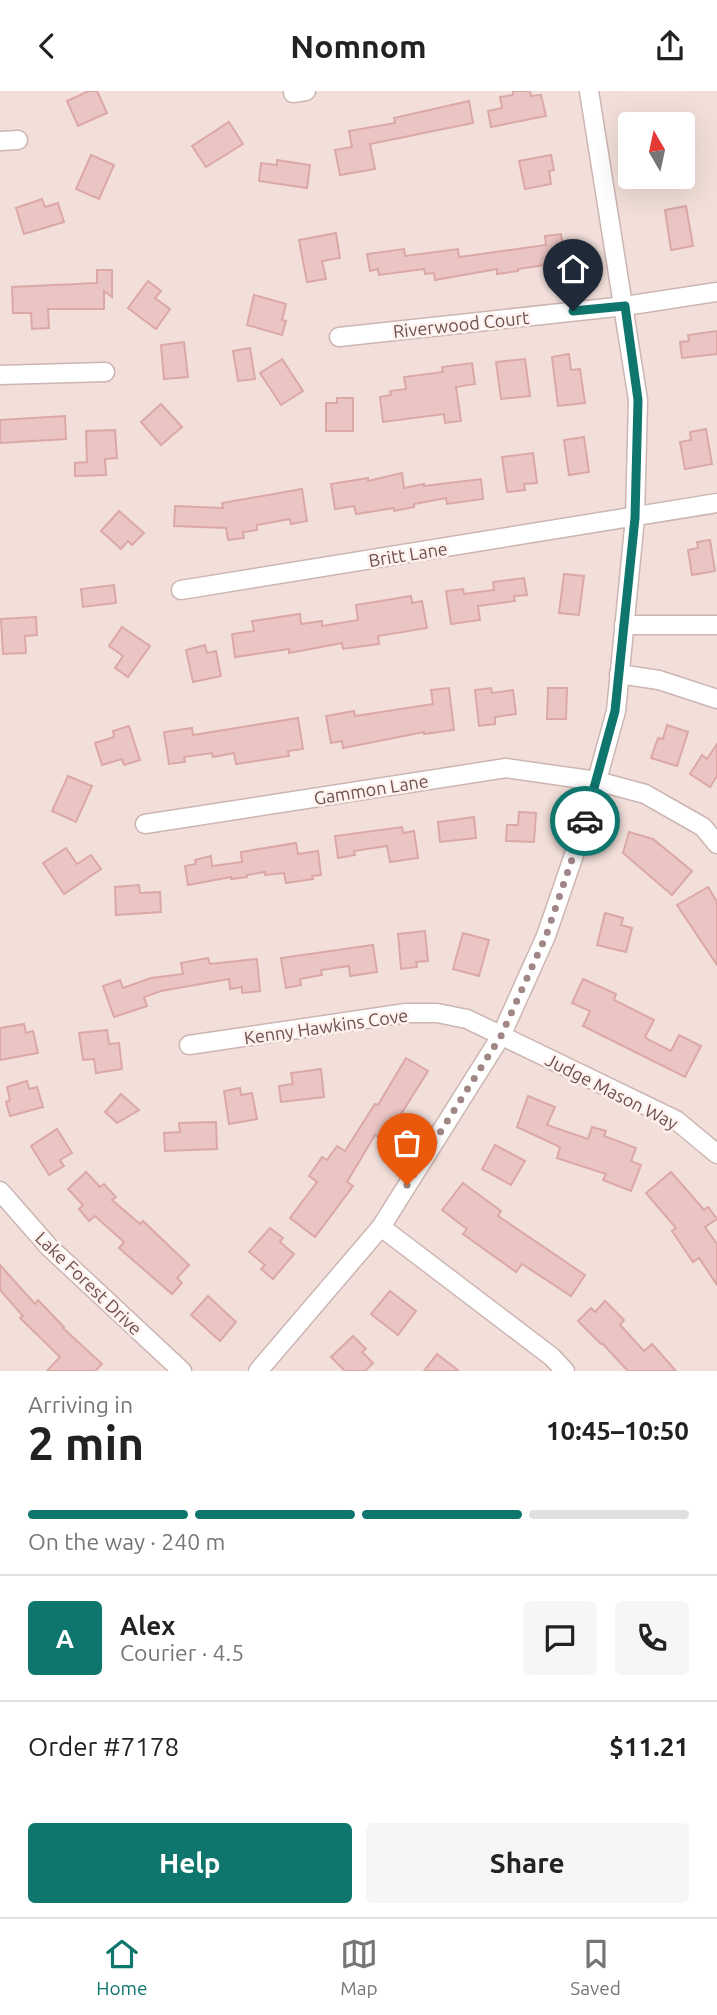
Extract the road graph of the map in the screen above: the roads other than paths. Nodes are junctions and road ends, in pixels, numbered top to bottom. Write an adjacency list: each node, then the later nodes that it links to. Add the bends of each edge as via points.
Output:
1 (589, 91): 3 (street)
2 (717, 292): 3 (street, Riverwood Court)
3 (625, 306): 4 (street, Riverwood Court); 8 (street, via 638,400)
4 (340, 337)
5 (105, 372): 6 (street)
6 (0, 375)
7 (717, 503): 8 (street, Britt Lane)
8 (635, 518): 9 (street, Britt Lane); 10 (street)
9 (181, 590)
10 (624, 625): 11 (street); 12 (street)
11 (717, 625)
12 (619, 674): 13 (street, via 659,680); 14 (street, via 615,711)
13 (717, 699)
14 (597, 781): 15 (street, Gammon Lane, via 506,768); 16 (street, Gammon Lane, via 645,794 703,827); 17 (street, via 546,936)
15 (145, 824)
16 (717, 844)
17 (501, 1036): 18 (street, Kenny Hawkins Cove, via 467,1019 406,1013); 19 (street, Judge Mason Way, via 676,1119); 21 (street)
18 (189, 1045)
19 (717, 1154)
20 (0, 1191): 22 (street, Lake Forest Drive, via 49,1247)
21 (381, 1227): 23 (street); 24 (street)
22 (182, 1371)
23 (258, 1371)
24 (565, 1371)

